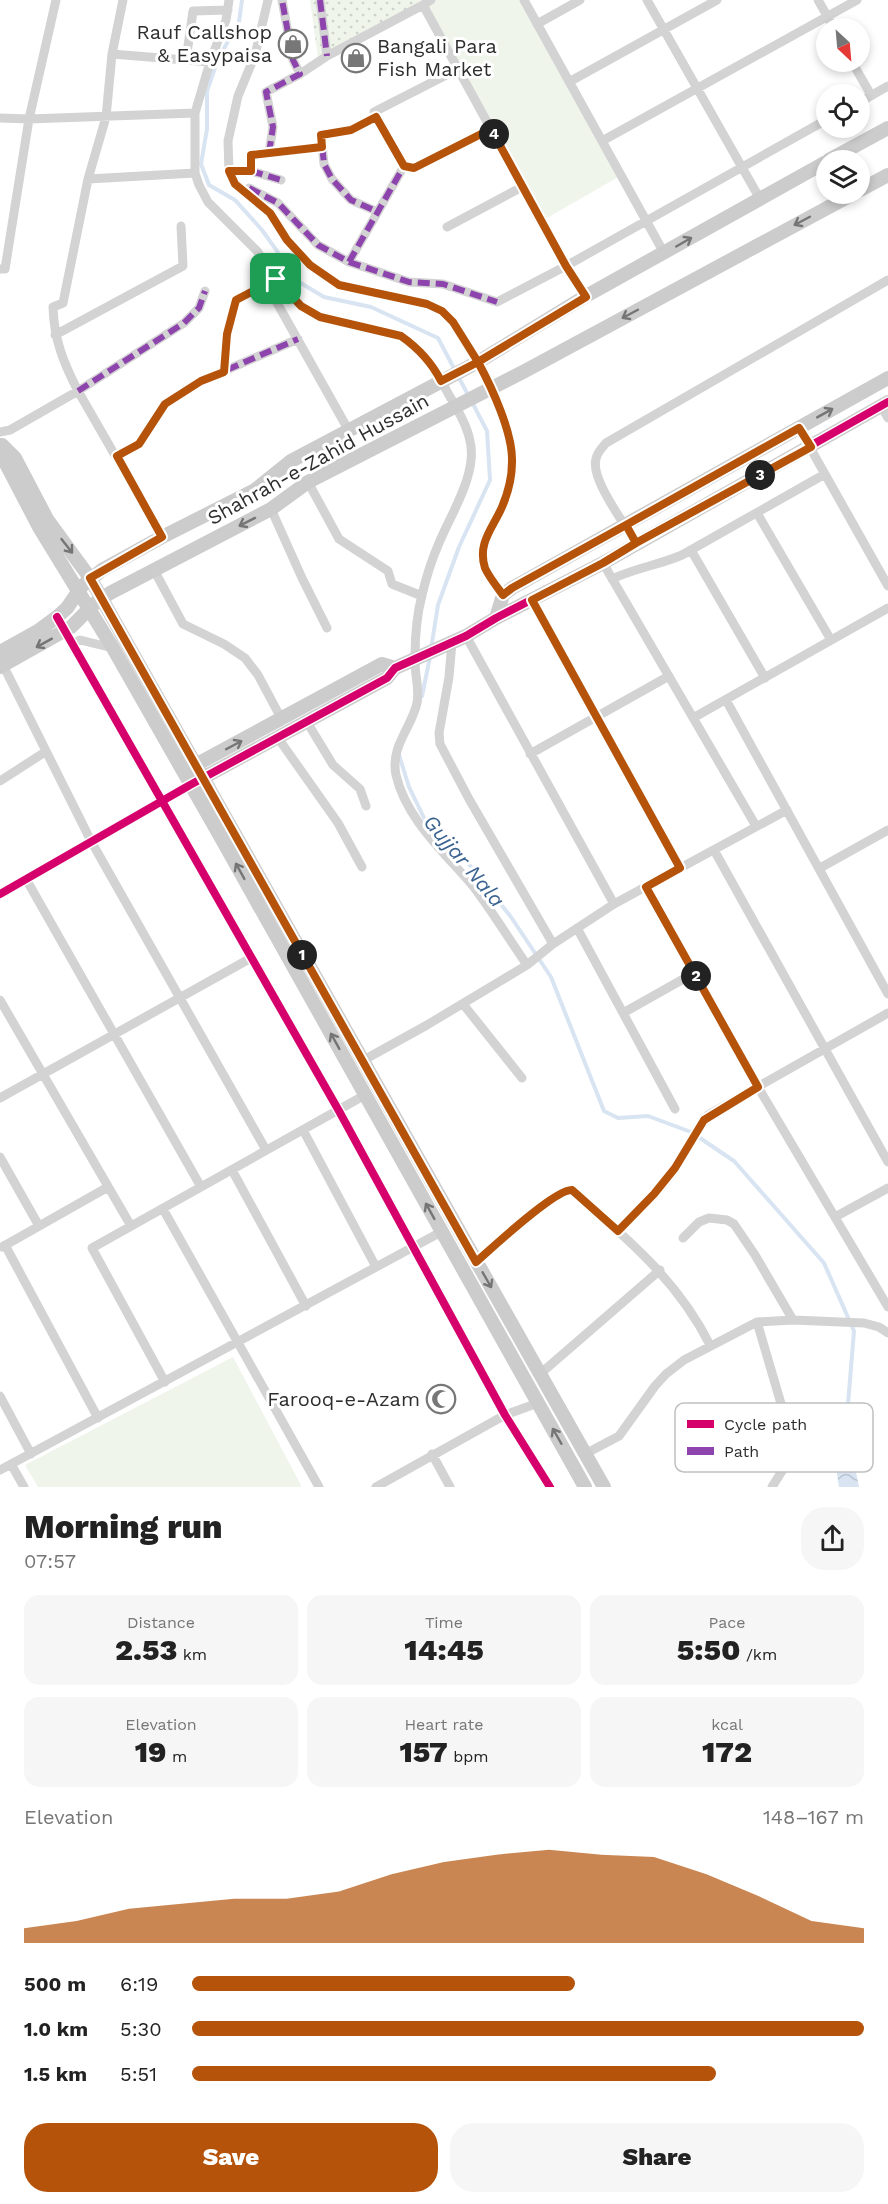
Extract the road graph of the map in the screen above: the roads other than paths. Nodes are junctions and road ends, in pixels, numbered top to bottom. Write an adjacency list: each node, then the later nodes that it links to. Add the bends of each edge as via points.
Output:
1 (56, 0): 32 (street)
2 (123, 0): 17 (street)
3 (268, 0): 43 (street, via 255,55 237,96 228,141)
4 (282, 0): 23 (street, via 293,60)
5 (320, 0): 18 (street)
6 (524, 0): 15 (street)
7 (580, 0): 15 (street)
8 (647, 0): 16 (street)
9 (717, 0): 16 (street)
10 (818, 0): 14 (street)
11 (857, 0): 14 (street)
12 (427, 2): 18 (street); 21 (street)
13 (229, 5): 19 (street, via 193,10); 20 (street)
14 (827, 16): 26 (street)
15 (537, 24): 24 (street)
16 (663, 30): 24 (street); 26 (street)
17 (112, 54): 19 (street); 29 (street)
18 (327, 56): 23 (street)
19 (186, 60): 20 (street)
20 (210, 62): 28 (street)
21 (458, 69): 30 (street, via 374,112); 35 (street)
22 (858, 72): 27 (street)
23 (300, 74): 39 (street, via 266,92 273,127)
24 (569, 82): 36 (street)
25 (888, 86): 27 (street)
26 (697, 88): 36 (street); 41 (street)
27 (871, 95)
28 (195, 113): 29 (street); 45 (street)
29 (106, 117): 32 (street); 47 (street)
30 (376, 117): 37 (street, via 351,130 321,135); 40 (street)
31 (0, 118): 32 (street)
32 (29, 119): 61 (street, via 5,269)
33 (816, 126): 41 (street)
34 (888, 128): 38 (main road, Shahrah-e-Zahid Hussain)
35 (491, 129): 40 (street, via 414,168); 50 (street)
36 (602, 141): 55 (street)
37 (322, 147): 39 (street); 54 (street, via 324,164 332,179 351,200)
38 (848, 150)
39 (269, 153): 44 (street, via 251,155)
40 (404, 166): 54 (street)
41 (742, 167): 52 (street); 55 (street)
42 (816, 168): 52 (main road, Shahrah-e-Zahid Hussain)
43 (229, 171): 44 (street); 68 (street, via 235,184 270,213 310,265 339,285 427,304 442,311 453,322)
44 (251, 171): 48 (street)
45 (195, 173): 47 (street); 63 (street, via 208,202 256,250)
46 (888, 175): 49 (main road)
47 (88, 179): 66 (street, via 63,303 53,307)
48 (281, 180)
49 (870, 185)
50 (522, 187): 57 (street); 60 (street)
51 (249, 188): 59 (street, via 278,203 318,245)
52 (760, 199): 58 (main road, Shahrah-e-Zahid Hussain, one-way to 52)
53 (834, 204): 72 (main road, Shahrah-e-Zahid Hussain, one-way to 72)
54 (378, 212): 59 (street)
55 (646, 220): 58 (street); 60 (street)
56 (181, 226): 66 (street, via 183,266)
57 (447, 227)
58 (664, 253): 65 (main road, Shahrah-e-Zahid Hussain)
59 (349, 262): 60 (street, via 409,282 443,284 497,302)
60 (566, 266): 65 (street)
61 (0, 269)
62 (888, 280): 85 (street, via 606,443 595,459 598,480)
63 (271, 282): 67 (street); 69 (street, via 236,300 227,334); 70 (street, via 320,317 401,336)
64 (205, 291): 73 (street, via 199,308 184,323)
65 (586, 297): 68 (main road, Shahrah-e-Zahid Hussain)
66 (55, 335): 73 (street)
67 (298, 339): 69 (street); 77 (street)
68 (474, 364): 70 (main road, Shahrah-e-Zahid Hussain); 72 (street)
69 (224, 372): 80 (street, via 201,381 165,404 139,444)
70 (446, 378): 74 (street); 77 (main road, Shahrah-e-Zahid Hussain)
71 (888, 378): 76 (main road, one-way to 71)
72 (489, 389): 74 (main road, Shahrah-e-Zahid Hussain); 95 (street, via 506,429 513,460 510,486 485,537 483,552 486,569)
73 (78, 391): 78 (street); 80 (street)
74 (459, 404): 82 (main road, Shahrah-e-Zahid Hussain); 96 (street, via 470,440 470,467 438,544)
75 (886, 409): 79 (main road)
76 (799, 428): 79 (street); 85 (main road)
77 (349, 431): 86 (main road, Shahrah-e-Zahid Hussain, via 291,461 255,490)
78 (1, 438): 91 (main road, one-way to 91, via 47,519); 94 (main road, via 5,462)
79 (811, 447): 81 (street); 87 (main road)
80 (117, 456): 86 (street)
81 (825, 474): 84 (street); 93 (street)
82 (308, 483): 83 (main road, Shahrah-e-Zahid Hussain); 96 (street, via 339,539 388,571 392,584)
83 (271, 509): 90 (main road, Shahrah-e-Zahid Hussain, one-way to 90); 103 (street)
84 (757, 513): 88 (street); 106 (street)
85 (626, 525): 87 (street); 95 (main road)
86 (162, 537): 91 (main road, Shahrah-e-Zahid Hussain)
87 (636, 543): 89 (main road)
88 (690, 550): 92 (street, via 667,562 637,568); 114 (street)
89 (603, 563): 92 (street); 98 (main road)
90 (154, 570): 97 (main road, Shahrah-e-Zahid Hussain); 118 (street, via 183,624 245,658)
91 (90, 578): 94 (main road, Shahrah-e-Zahid Hussain); 97 (main road)
92 (612, 579): 113 (street)
93 (888, 586)
94 (78, 590): 99 (main road); 101 (main road, Shahrah-e-Zahid Hussain)
95 (503, 595): 102 (main road)
96 (422, 596): 110 (street)
97 (102, 598): 99 (main road, Shahrah-e-Zahid Hussain); 123 (main road)
98 (532, 600): 102 (main road); 116 (street)
99 (90, 608): 104 (main road, Shahrah-e-Zahid Hussain); 109 (main road)
100 (888, 608): 106 (street)
101 (57, 617): 104 (street); 111 (main road, Shahrah-e-Zahid Hussain)
102 (496, 618): 105 (main road)
103 (327, 628)
104 (66, 631): 108 (street); 111 (main road, Shahrah-e-Zahid Hussain, one-way to 111)
105 (466, 636): 107 (main road); 122 (street)
106 (831, 640): 114 (street)
107 (452, 642): 110 (main road); 142 (street, via 440,744)
108 (73, 644): 109 (street, via 80,640); 127 (street)
109 (114, 648): 124 (main road)
110 (419, 656): 112 (main road); 144 (street, via 417,705 401,736 397,755 395,772 401,793 421,825)
111 (1, 661): 121 (street)
112 (395, 668): 118 (main road, via 382,664); 119 (main road, via 387,678)
113 (669, 676): 116 (street); 117 (street)
114 (765, 678): 115 (street)
115 (726, 700): 117 (street); 129 (street)
116 (597, 716): 122 (street); 135 (street)
117 (693, 718): 130 (street)
118 (282, 720): 123 (main road, one-way to 118)
119 (307, 722): 120 (main road); 128 (street, via 333,765 360,789)
120 (278, 738): 125 (main road); 134 (street, via 339,823)
121 (45, 752): 126 (street); 132 (street)
122 (530, 754): 140 (street)
123 (196, 765): 124 (main road); 125 (main road)
124 (186, 778): 125 (main road); 127 (street); 158 (main road, one-way to 124)
125 (203, 778): 154 (main road)
126 (0, 781)
127 (161, 801): 132 (street); 143 (street)
128 (366, 806)
129 (788, 810): 130 (street); 136 (street)
130 (756, 826): 133 (street)
131 (888, 830): 136 (street)
132 (91, 841): 137 (street); 147 (street)
133 (714, 850): 135 (street); 153 (street)
134 (362, 867)
135 (680, 868): 138 (street)
136 (820, 868): 146 (street)
137 (26, 879): 139 (street); 152 (street)
138 (646, 887): 140 (street); 145 (street)
139 (0, 894)
140 (614, 904): 141 (street)
141 (577, 928): 142 (street); 150 (street)
142 (549, 947): 144 (street)
143 (251, 958): 147 (street); 161 (street)
144 (530, 962): 149 (street)
145 (694, 973): 150 (street); 157 (street)
146 (888, 994)
147 (180, 997): 152 (street); 163 (street)
148 (0, 1000): 155 (street)
149 (463, 1004): 154 (street); 156 (street)
150 (623, 1013): 160 (street)
151 (888, 1013): 153 (street)
152 (114, 1034): 155 (street); 168 (street)
153 (824, 1049): 157 (street); 165 (street)
154 (362, 1061): 179 (main road)
155 (42, 1074): 159 (street); 167 (street)
156 (522, 1078)
157 (758, 1087): 171 (street); 174 (street, via 708,1115 675,1168)
158 (365, 1095): 161 (street); 175 (main road, one-way to 158)
159 (0, 1098)
160 (675, 1109)
161 (339, 1111): 162 (street); 178 (street)
162 (303, 1130): 163 (street); 180 (street)
163 (266, 1150): 166 (street)
164 (0, 1157): 172 (street)
165 (888, 1162)
166 (232, 1170): 168 (street); 182 (street)
167 (108, 1187): 172 (street); 173 (street)
168 (201, 1187): 170 (street)
169 (888, 1188): 171 (street)
170 (163, 1209): 173 (street); 187 (street)
171 (835, 1217): 183 (street)
172 (39, 1226): 177 (street)
173 (131, 1226): 190 (street, via 92,1248)
174 (618, 1231): 179 (street, via 572,1190 567,1190); 181 (street)
175 (441, 1232): 178 (street); 192 (main road)
176 (683, 1238): 184 (street, via 709,1218 734,1224)
177 (3, 1247): 195 (street)
178 (413, 1247): 180 (street); 194 (street)
179 (476, 1262): 189 (main road, one-way to 189)
180 (376, 1267): 182 (street)
181 (660, 1270): 188 (street, via 697,1320); 189 (street)
182 (306, 1306): 187 (street)
183 (888, 1307)
184 (793, 1320): 185 (street); 186 (street, via 864,1323)
185 (757, 1322): 188 (street); 193 (street)
186 (888, 1333)
187 (239, 1343): 190 (street); 203 (street)
188 (710, 1345): 198 (street, via 684,1360 654,1386 619,1436)
189 (540, 1374): 198 (main road)
190 (165, 1382): 195 (street)
191 (0, 1396): 196 (street)
192 (538, 1403): 194 (street); 207 (main road, one-way to 192)
193 (781, 1403)
194 (505, 1415): 197 (street); 206 (street)
195 (98, 1418): 196 (street)
196 (31, 1454): 199 (street)
197 (432, 1454): 204 (street); 205 (street)
198 (585, 1454): 208 (main road)
199 (11, 1464): 200 (street); 202 (street)
200 (0, 1470)
201 (780, 1472): 209 (street)
202 (24, 1487)
203 (319, 1487)
204 (375, 1487)
205 (450, 1487)
206 (550, 1487)
207 (585, 1487)
208 (604, 1487)
209 (772, 1487)

